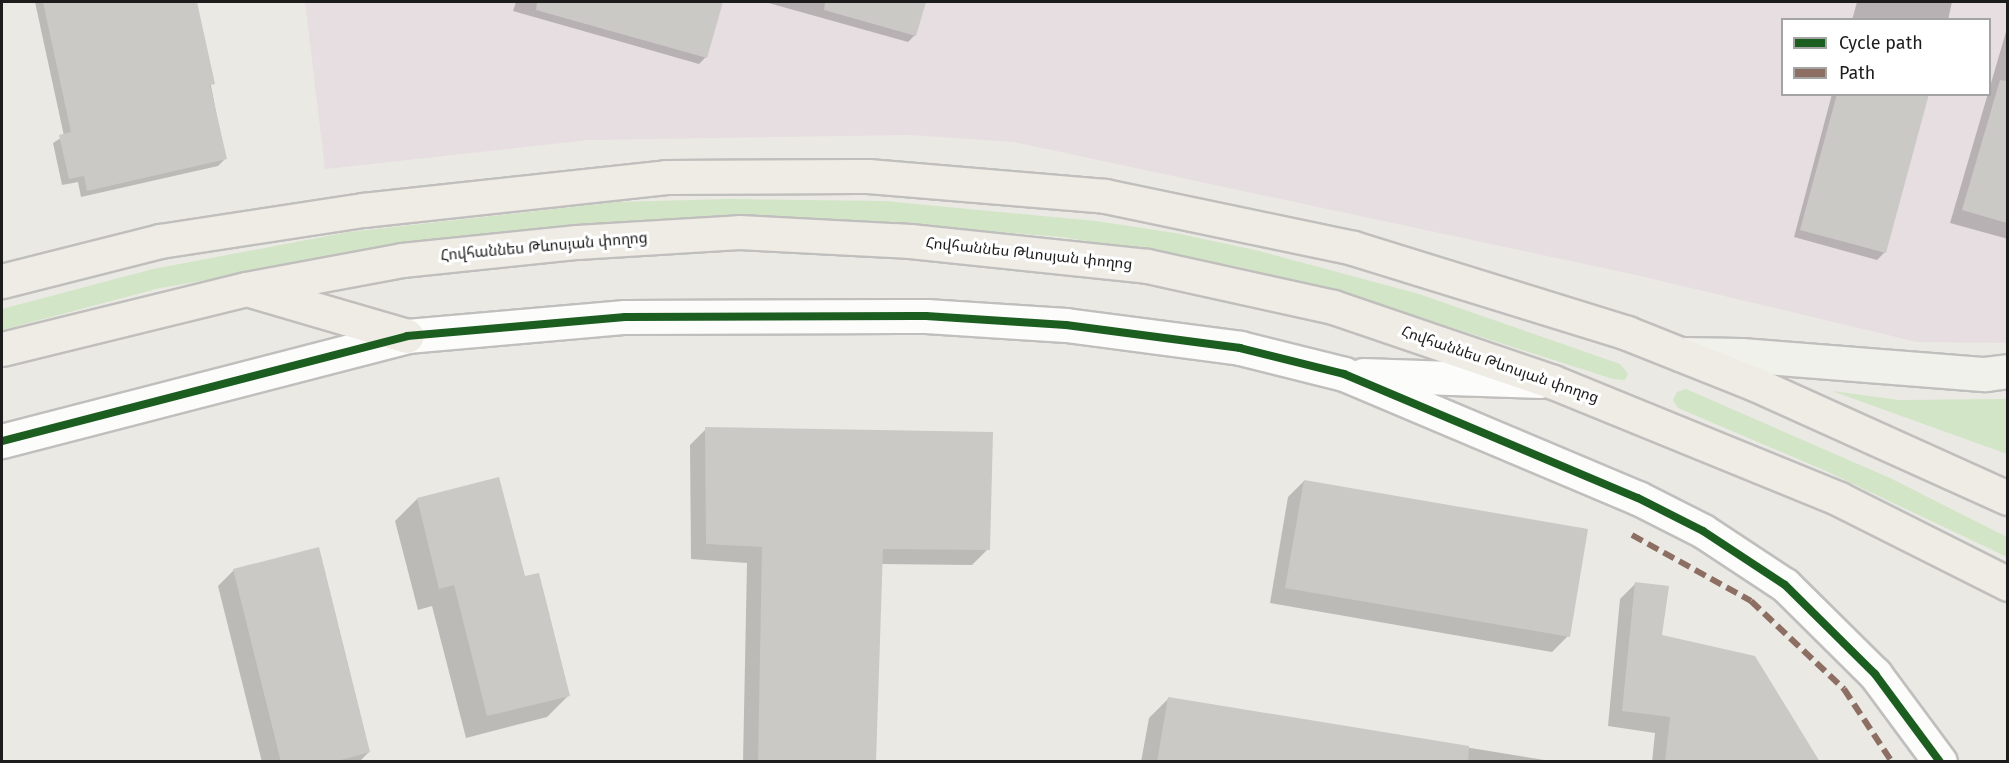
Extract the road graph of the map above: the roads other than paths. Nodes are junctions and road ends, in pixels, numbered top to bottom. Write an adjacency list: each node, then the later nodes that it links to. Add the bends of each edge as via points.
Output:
1 (2, 281): 5 (main road, via 160,241 363,210 666,177 868,176 1105,196 1353,248 1627,333)
2 (246, 289): 3 (main road); 4 (main road, Հովհաննես Թևոսյան փողոց); 8 (main road, Հովհաննես Թևոսյան փողոց, via 402,260 577,242 739,232 910,242 1170,271 1334,307)
3 (406, 336): 7 (street, via 625,317 926,316 1066,325 1228,347); 9 (street)
4 (2, 349)
5 (1677, 354): 6 (main road, via 1741,355 1985,374); 10 (main road, via 1755,384)
6 (2007, 371)
7 (1344, 374): 8 (street); 12 (street, via 1638,498 1703,531 1785,585 1875,674)
8 (1553, 382): 11 (main road, Հովհաննես Թևոսյան փողոց, via 1839,499)
9 (2, 441)
10 (2007, 498)
11 (2007, 584)
12 (1940, 762)

